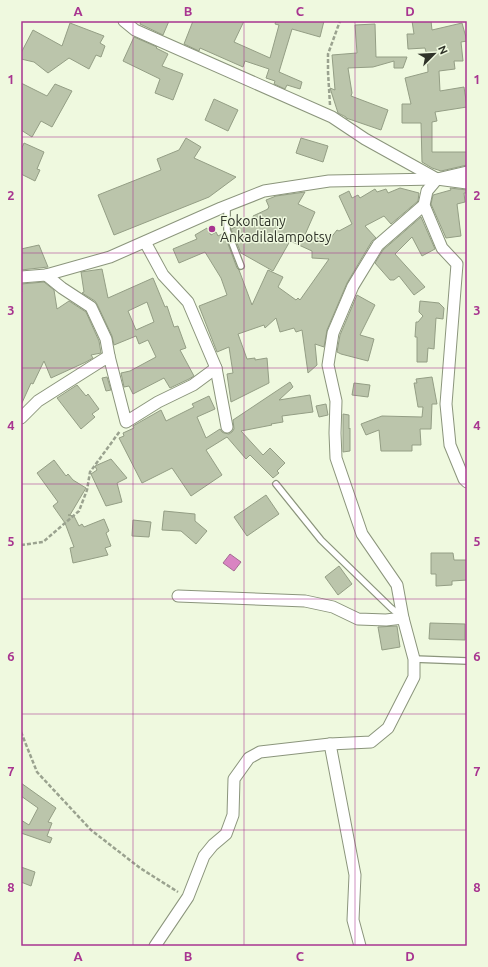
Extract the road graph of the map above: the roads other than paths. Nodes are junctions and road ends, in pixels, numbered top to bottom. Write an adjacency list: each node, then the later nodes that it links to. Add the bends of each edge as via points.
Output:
1 (124, 21): 3 (street, via 135,30 332,117 365,139)
2 (467, 172): 3 (street)
3 (437, 179): 4 (street); 5 (street, via 427,190); 6 (street, via 329,181 264,192)
4 (467, 182)
5 (424, 205): 15 (street, via 442,248 457,264 446,404 450,446); 18 (street, via 378,245 353,286 333,333 328,365 336,400 336,458 362,534 396,585)
6 (227, 206): 7 (street); 8 (lane, via 227,230)
7 (145, 242): 9 (street, via 110,257); 12 (street, via 163,275 188,302)
8 (241, 266)
9 (46, 275): 10 (street); 11 (street, via 91,307 106,339)
10 (21, 276)
11 (109, 356): 12 (street, via 126,422 158,402 193,385); 13 (street, via 38,401)
12 (216, 368): 14 (street)
13 (21, 418)
14 (227, 428)
15 (467, 482)
16 (276, 484): 18 (lane, via 321,540)
17 (178, 596): 18 (street, via 305,601 333,607 358,619)
18 (402, 618): 19 (street)
19 (414, 659): 20 (lane); 21 (street, via 414,676 388,728 371,742)
20 (467, 661)
21 (330, 744): 22 (street, via 260,752 249,758 234,780 233,816 226,834 204,856 188,897); 23 (street, via 355,875 353,920)
22 (155, 946)
23 (360, 946)

